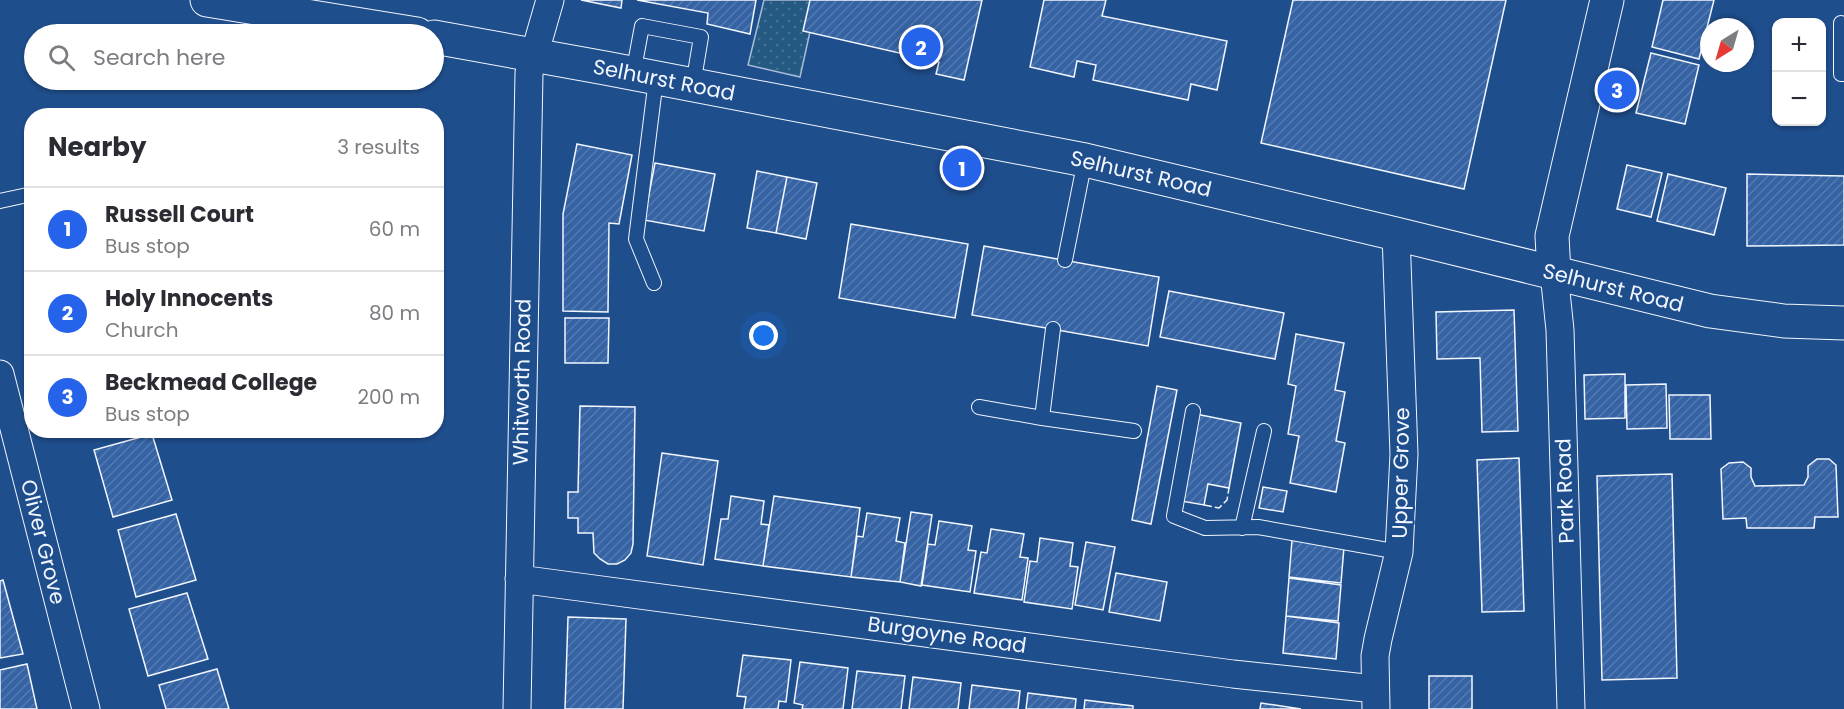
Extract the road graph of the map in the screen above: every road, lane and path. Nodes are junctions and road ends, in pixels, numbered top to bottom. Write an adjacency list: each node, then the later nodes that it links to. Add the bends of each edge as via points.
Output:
1 (207, 0): 5 (main road)
2 (550, 0): 7 (street, Whitworth Road)
3 (1607, 0): 16 (main road, via 1552,236)
4 (1841, 23): 8 (lane)
5 (355, 24)
6 (444, 40): 7 (main road, Selhurst Road)
7 (534, 55): 9 (main road, Selhurst Road); 28 (street, Whitworth Road, via 529,73 527,128)
8 (1844, 74)
9 (644, 76): 10 (main road, Selhurst Road); 10 (lane, via 642,26 701,37); 17 (lane, via 636,239)
10 (693, 86): 11 (main road, Selhurst Road)
11 (1085, 160): 14 (main road, Selhurst Road); 15 (lane)
12 (24, 196): 13 (lane)
13 (0, 201)
14 (1396, 234): 16 (main road, Selhurst Road); 27 (street, Upper Grove, via 1404,453)
15 (1065, 260)
16 (1554, 273): 18 (main road, Selhurst Road, via 1710,311 1773,320); 32 (street, Park Road, via 1560,330)
17 (654, 283)
18 (1844, 322)
19 (1053, 329): 23 (lane)
20 (0, 374): 30 (street, Oliver Grove)
21 (979, 407): 23 (lane)
22 (1193, 411): 26 (lane, via 1174,516 1205,528)
23 (1041, 418): 24 (lane)
24 (1134, 431)
25 (1264, 431): 26 (lane)
26 (1242, 528): 27 (lane, via 1258,527)
27 (1399, 552): 29 (street, Upper Grove, via 1375,656)
28 (519, 579): 29 (street, Burgoyne Road, via 1233,674); 31 (street, Whitworth Road)
29 (1376, 699)
30 (86, 709)
31 (517, 709)
32 (1571, 709)

